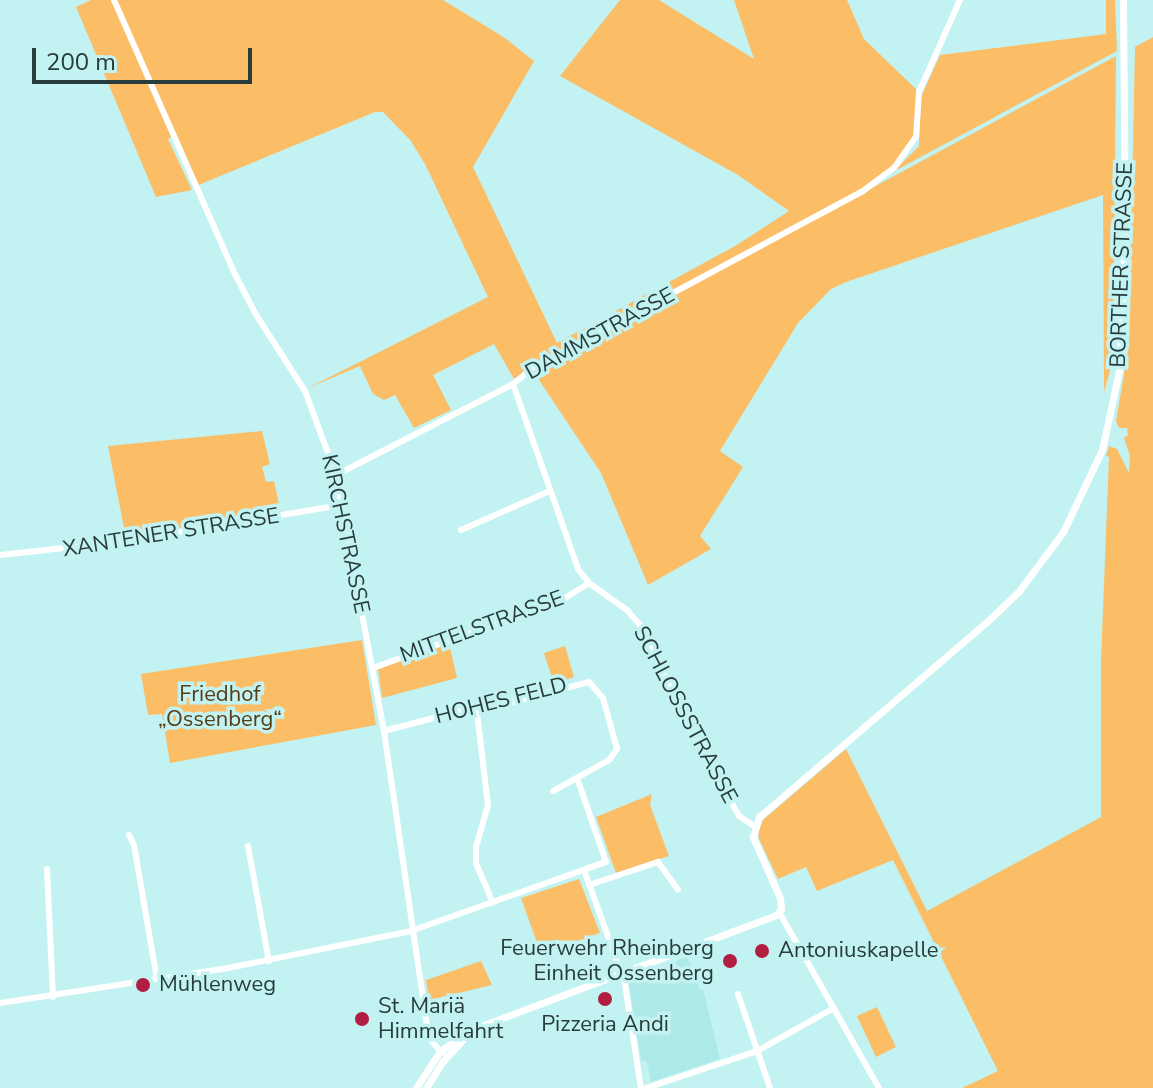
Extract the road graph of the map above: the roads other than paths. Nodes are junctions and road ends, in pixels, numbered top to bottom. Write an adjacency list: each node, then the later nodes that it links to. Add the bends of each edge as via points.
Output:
1 (114, 0): 5 (street, KIRCHSTRASSE, via 236,276 305,391)
2 (960, 0): 4 (street, DAMMSTRASSE, via 919,92 916,137 894,168 863,191 533,368)
3 (1123, 0): 16 (street, BORTHER STRASSE, via 1122,335 1114,402 1093,472 1063,532 1019,591)
4 (513, 384): 5 (street, DAMMSTRASSE); 6 (street, SCHLOSSSTRASSE)
5 (336, 475): 7 (street, KIRCHSTRASSE)
6 (550, 491): 8 (street); 10 (street, SCHLOSSSTRASSE, via 578,569)
7 (342, 505): 9 (street, XANTENER STRASSE, via 118,542); 11 (street, KIRCHSTRASSE)
8 (461, 530)
9 (0, 555)
10 (589, 583): 11 (street, MITTELSTRASSE, via 562,600); 16 (street, SCHLOSSSTRASSE, via 627,610 646,632 692,733 739,816)
11 (373, 668): 13 (street, KIRCHSTRASSE)
12 (477, 712): 13 (street, HOHES FELD, via 467,709); 14 (street, HOHES FELD, via 589,682 603,698 617,749 609,760); 23 (street, via 488,805 476,863)
13 (384, 731): 25 (street, KIRCHSTRASSE)
14 (577, 778): 15 (street, HOHES FELD); 20 (street, via 606,862)
15 (553, 791)
16 (754, 826): 24 (street, SCHLOSSSTRASSE, via 755,843 780,898)
17 (129, 835): 28 (street)
18 (248, 846): 26 (street)
19 (47, 869): 30 (street)
20 (584, 870): 21 (street); 23 (street)
21 (589, 885): 22 (street, via 658,862); 27 (street)
22 (678, 890)
23 (493, 903): 25 (street)
24 (779, 912): 27 (street, via 768,921); 32 (street, SCHLOSSSTRASSE)
25 (411, 931): 26 (street); 34 (street, KIRCHSTRASSE, via 429,1038)
26 (269, 961): 28 (street)
27 (622, 975): 34 (street, via 473,1029); 37 (street)
28 (157, 979): 30 (street)
29 (738, 994): 33 (street)
30 (53, 997): 31 (street)
31 (0, 1003)
32 (834, 1008): 33 (street); 39 (street, SCHLOSSSTRASSE)
33 (757, 1051): 37 (street); 38 (street)
34 (443, 1054): 35 (street); 36 (street)
35 (416, 1088)
36 (426, 1088)
37 (644, 1088)
38 (770, 1088)
39 (879, 1088)

